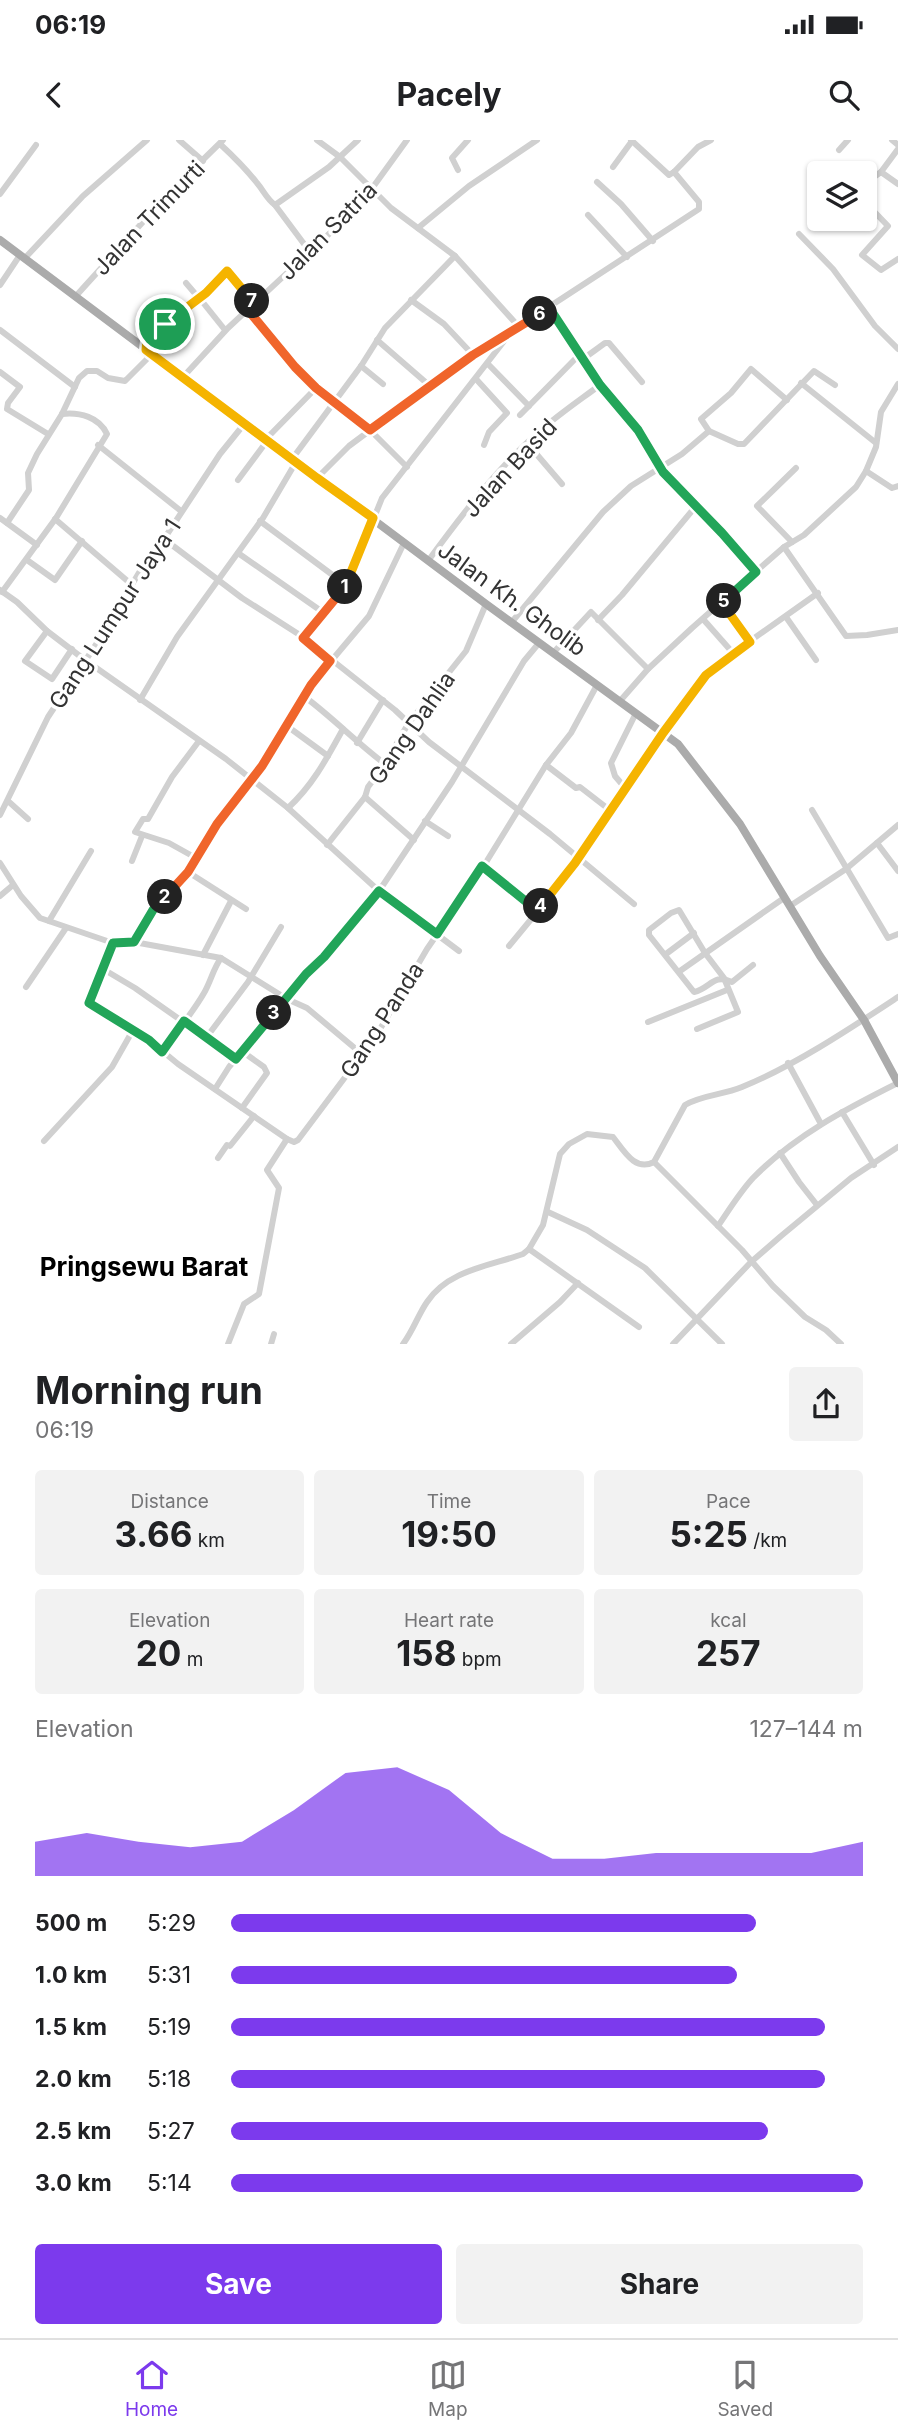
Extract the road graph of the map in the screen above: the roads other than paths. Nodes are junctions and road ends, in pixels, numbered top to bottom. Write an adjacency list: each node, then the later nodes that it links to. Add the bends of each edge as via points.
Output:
1 (147, 140): 36 (street)
2 (179, 140): 17 (street)
3 (317, 140): 16 (street)
4 (358, 140): 16 (street)
5 (407, 140): 25 (street, Jalan Satria)
6 (468, 140): 19 (street, via 452,158)
7 (537, 140): 30 (street)
8 (711, 140): 20 (street)
9 (848, 140): 15 (street)
10 (892, 140): 14 (street)
11 (632, 141): 18 (street); 20 (street, via 669,175)
12 (221, 142): 17 (street, Jalan Trimurti); 27 (street)
13 (36, 145): 26 (street)
14 (898, 147): 21 (street)
15 (839, 150)
16 (340, 157): 25 (street); 27 (street)
17 (203, 161): 41 (street, Jalan Trimurti)
18 (613, 167)
19 (458, 170)
20 (674, 172): 33 (street, via 699,202 699,209)
21 (881, 172): 22 (street); 24 (street)
22 (877, 175)
23 (597, 183): 33 (street)
24 (898, 184)
25 (372, 191): 30 (street); 34 (street, Jalan Satria)
26 (0, 194)
27 (275, 205): 34 (street)
28 (587, 215): 37 (street)
29 (877, 215): 38 (street, via 888,226 862,255 881,270)
30 (418, 228): 35 (street)
31 (799, 234): 53 (street)
32 (0, 240): 36 (main road, Jalan Kh. Gholib)
33 (653, 240): 37 (street)
34 (310, 252): 44 (street, Jalan Satria)
35 (455, 256): 43 (street); 47 (street)
36 (22, 257): 40 (street); 41 (main road, Jalan Kh. Gholib)
37 (627, 257): 45 (street)
38 (898, 259)
39 (186, 283): 42 (street)
40 (0, 285)
41 (75, 297): 54 (main road, Jalan Kh. Gholib)
42 (200, 299): 44 (street, via 227,271); 49 (street); 54 (street, via 156,332)
43 (411, 300): 52 (street); 55 (street, via 444,324)
44 (254, 304): 46 (street, Jalan Satria)
45 (550, 309): 47 (street); 56 (street)
46 (248, 310): 49 (street, Jalan Satria); 70 (street)
47 (520, 328): 50 (street)
48 (0, 330): 69 (street)
49 (225, 330): 60 (street, Jalan Satria)
50 (512, 331): 55 (street); 57 (street)
51 (898, 339): 53 (street)
52 (377, 340): 58 (street); 68 (street)
53 (895, 347)
54 (146, 350): 60 (main road, Jalan Kh. Gholib); 69 (street, via 147,359 125,381 90,370)
55 (473, 355): 68 (street)
56 (582, 357): 62 (street, via 609,343); 66 (street); 73 (street)
57 (488, 364): 61 (street); 73 (street)
58 (361, 366): 64 (street); 72 (street)
59 (0, 372): 79 (street, via 20,387 7,409)
60 (183, 377): 76 (main road, Jalan Kh. Gholib)
61 (476, 379): 84 (street, via 507,413 489,432); 86 (street)
62 (642, 382)
63 (801, 383): 67 (street, via 816,370); 71 (street); 82 (street)
64 (383, 384)
65 (898, 384): 82 (street, via 881,412)
66 (600, 385): 81 (street, Jalan Basid); 87 (street, via 638,430)
67 (835, 385)
68 (430, 386): 77 (street)
69 (75, 387): 74 (street)
70 (316, 388): 72 (street); 80 (street)
71 (787, 400): 78 (street, via 742,445); 78 (street, via 751,369 702,419)
72 (333, 403): 77 (street); 85 (street)
73 (529, 406): 75 (street)
74 (62, 414): 79 (street); 83 (street, via 82,414 107,432)
75 (520, 415)
76 (245, 423): 80 (main road, Jalan Kh. Gholib); 95 (street, Gang Lumpur Jaya 1)
77 (370, 430): 86 (street); 90 (street)
78 (709, 431): 87 (street)
79 (48, 434): 100 (street, via 30,468 29,490)
80 (267, 439): 85 (main road, Jalan Kh. Gholib); 91 (street)
81 (527, 443): 92 (street); 109 (street, Jalan Basid)
82 (876, 443): 89 (street)
83 (98, 445): 95 (street); 98 (street)
84 (484, 445)
85 (296, 459): 90 (main road, Jalan Kh. Gholib); 99 (street)
86 (407, 467): 97 (street)
87 (661, 467): 94 (street); 122 (street, via 603,512)
88 (796, 468): 103 (street, via 757,506)
89 (866, 471): 93 (street, via 892,488); 103 (street, via 843,500)
90 (317, 478): 97 (main road, Jalan Kh. Gholib)
91 (238, 480)
92 (562, 484)
93 (898, 486)
94 (696, 506): 110 (street); 121 (street)
95 (181, 511): 101 (street, Gang Lumpur Jaya 1)
96 (0, 517): 100 (street)
97 (373, 518): 104 (main road, Jalan Kh. Gholib); 113 (street)
98 (55, 519): 102 (street); 105 (street)
99 (260, 521): 107 (street); 113 (street)
100 (7, 523): 105 (street)
101 (164, 539): 111 (street); 112 (street, Gang Lumpur Jaya 1)
102 (82, 541): 108 (street, via 55,580); 112 (street)
103 (792, 542): 106 (street)
104 (404, 543): 109 (main road, Jalan Kh. Gholib); 133 (street, via 369,616)
105 (37, 545): 108 (street)
106 (783, 547): 110 (street); 115 (street)
107 (238, 553): 111 (street); 118 (street)
108 (27, 560): 114 (street)
109 (428, 561): 117 (main road, Jalan Kh. Gholib)
110 (756, 572): 116 (street)
111 (218, 579): 125 (street); 137 (street)
112 (131, 584): 131 (street, Gang Lumpur Jaya 1)
113 (346, 585): 118 (street)
114 (1, 591): 124 (street)
115 (818, 593): 119 (street); 123 (street, via 846,636)
116 (722, 603): 120 (street); 126 (street)
117 (486, 604): 122 (main road, Jalan Kh. Gholib); 141 (street, Gang Dahlia, via 466,651)
118 (324, 613): 125 (street)
119 (786, 617): 126 (street); 132 (street)
120 (703, 619): 130 (street); 134 (street)
121 (598, 620): 129 (street, via 591,612); 134 (street)
122 (511, 622): 127 (main road, Jalan Kh. Gholib)
123 (898, 630)
124 (47, 631): 128 (street); 128 (street, via 25,661 52,680)
125 (303, 638): 133 (street)
126 (750, 642): 130 (street)
127 (539, 643): 129 (main road, Jalan Kh. Gholib); 150 (street)
128 (72, 649): 131 (street)
129 (553, 653): 135 (main road, Jalan Kh. Gholib)
130 (733, 653): 144 (street, via 706,675)
131 (85, 660): 137 (street); 154 (street, Gang Lumpur Jaya 1, via 48,717)
132 (816, 660)
133 (330, 661): 136 (street); 138 (street)
134 (648, 669): 139 (street)
135 (597, 685): 139 (main road, Jalan Kh. Gholib); 149 (street, Gang Panda, via 571,733)
136 (305, 697): 142 (street); 143 (street)
137 (140, 700): 145 (street)
138 (383, 700): 141 (street); 146 (street)
139 (620, 701): 140 (main road, Jalan Kh. Gholib)
140 (636, 713): 144 (main road, Jalan Kh. Gholib); 152 (street, via 611,763)
141 (408, 724): 148 (street, Gang Dahlia); 150 (street)
142 (287, 726): 147 (street); 151 (street)
143 (343, 729): 146 (street); 147 (street)
144 (663, 733): 152 (street); 180 (main road, Jalan Kh. Gholib, via 678,744 740,824)
145 (199, 741): 151 (street); 164 (street, via 135,832)
146 (357, 743): 148 (street)
147 (328, 756): 155 (street)
148 (385, 764): 153 (street, Gang Dahlia)
149 (546, 765): 156 (street, Gang Panda); 158 (street)
150 (461, 767): 156 (street); 161 (street)
151 (251, 779): 155 (street); 169 (street)
152 (626, 789): 158 (street)
153 (365, 797): 165 (street); 167 (street, Gang Dahlia)
154 (8, 802): 159 (street, Gang Lumpur Jaya 1); 160 (street)
155 (288, 808): 167 (street)
156 (519, 810): 170 (street); 173 (street, Gang Panda)
157 (813, 810): 174 (street)
158 (611, 811): 170 (street)
159 (0, 815)
160 (28, 819)
161 (425, 821): 163 (street); 165 (street)
162 (898, 825): 166 (street)
163 (448, 835)
164 (142, 836): 169 (street); 171 (street)
165 (414, 840): 178 (street)
166 (877, 844): 174 (street); 175 (street)
167 (327, 845): 178 (street)
168 (91, 851): 186 (street)
169 (196, 858): 176 (street)
170 (579, 858): 182 (street); 185 (street)
171 (132, 861)
172 (0, 863): 177 (street)
173 (482, 866): 185 (street); 190 (street, Gang Panda)
174 (846, 869): 183 (street); 191 (street, via 888,938)
175 (898, 871)
176 (188, 872): 181 (street); 192 (street, via 153,910)
177 (13, 885): 179 (street); 186 (street, via 40,918)
178 (379, 891): 190 (street); 208 (street)
179 (0, 896)
180 (784, 898): 183 (main road, Jalan Kh. Gholib); 196 (street)
181 (231, 901): 184 (street); 198 (street)
182 (634, 904)
183 (790, 906): 209 (main road, Jalan Kh. Gholib)
184 (246, 909)
185 (538, 909): 194 (street)
186 (49, 921): 188 (street)
187 (281, 926): 203 (street)
188 (66, 928): 193 (street); 205 (street)
189 (694, 933): 196 (street); 197 (street); 197 (street, via 679,910 671,913 648,932)
190 (437, 934): 195 (street); 217 (street, Gang Panda)
191 (898, 934)
192 (134, 942): 193 (street); 198 (street)
193 (113, 943): 201 (street)
194 (509, 946)
195 (459, 951)
196 (705, 953): 202 (street); 204 (street)
197 (666, 954): 202 (street)
198 (203, 955): 199 (street)
199 (221, 958): 203 (street); 210 (street)
200 (753, 965): 204 (street, via 732,982)
201 (103, 969): 210 (street); 213 (street, via 89,1003)
202 (680, 971): 204 (street, via 694,992)
203 (251, 976): 208 (street); 214 (street)
204 (724, 978): 206 (street)
205 (26, 987)
206 (727, 990): 211 (street); 212 (street, via 738,1012)
207 (898, 997): 209 (street)
208 (287, 999): 216 (street); 217 (street, via 307,1008)
209 (864, 1020): 219 (street); 220 (main road, Jalan Kh. Gholib)
210 (184, 1021): 214 (street); 215 (street)
211 (648, 1022)
212 (697, 1029)
213 (133, 1030): 215 (street); 227 (street, via 112,1067)
214 (205, 1038): 218 (street)
215 (162, 1052): 221 (street)
216 (243, 1052): 218 (street); 222 (street, via 267,1073)
217 (363, 1055): 226 (street, Gang Panda, via 298,1140)
218 (236, 1059): 221 (street)
219 (788, 1063): 225 (street); 231 (street, via 740,1088 685,1105)
220 (898, 1083): 224 (street)
221 (215, 1089): 222 (street)
222 (242, 1108): 223 (street)
223 (254, 1116): 226 (street); 230 (street)
224 (844, 1116): 225 (street); 232 (street)
225 (821, 1125): 229 (street)
226 (287, 1139): 244 (street, via 267,1170 279,1188 260,1294 244,1304)
227 (44, 1141)
228 (898, 1147): 232 (street)
229 (780, 1153): 233 (street); 235 (street, via 752,1179)
230 (218, 1158)
231 (654, 1162): 234 (street, via 640,1165 613,1138 587,1135 560,1154); 235 (street)
232 (874, 1165): 233 (street)
233 (817, 1205): 237 (street)
234 (548, 1212): 236 (street); 239 (street, via 587,1230 646,1268)
235 (718, 1226): 237 (street)
236 (529, 1249): 238 (street); 242 (street, via 450,1281 426,1302)
237 (751, 1262): 239 (street); 243 (street)
238 (578, 1283): 240 (street); 246 (street)
239 (695, 1320): 247 (street); 248 (street)
240 (639, 1327)
241 (274, 1334): 245 (street)
242 (406, 1343)
243 (838, 1343)
244 (228, 1344)
245 (271, 1344)
246 (511, 1344)
247 (673, 1344)
248 (722, 1344)

